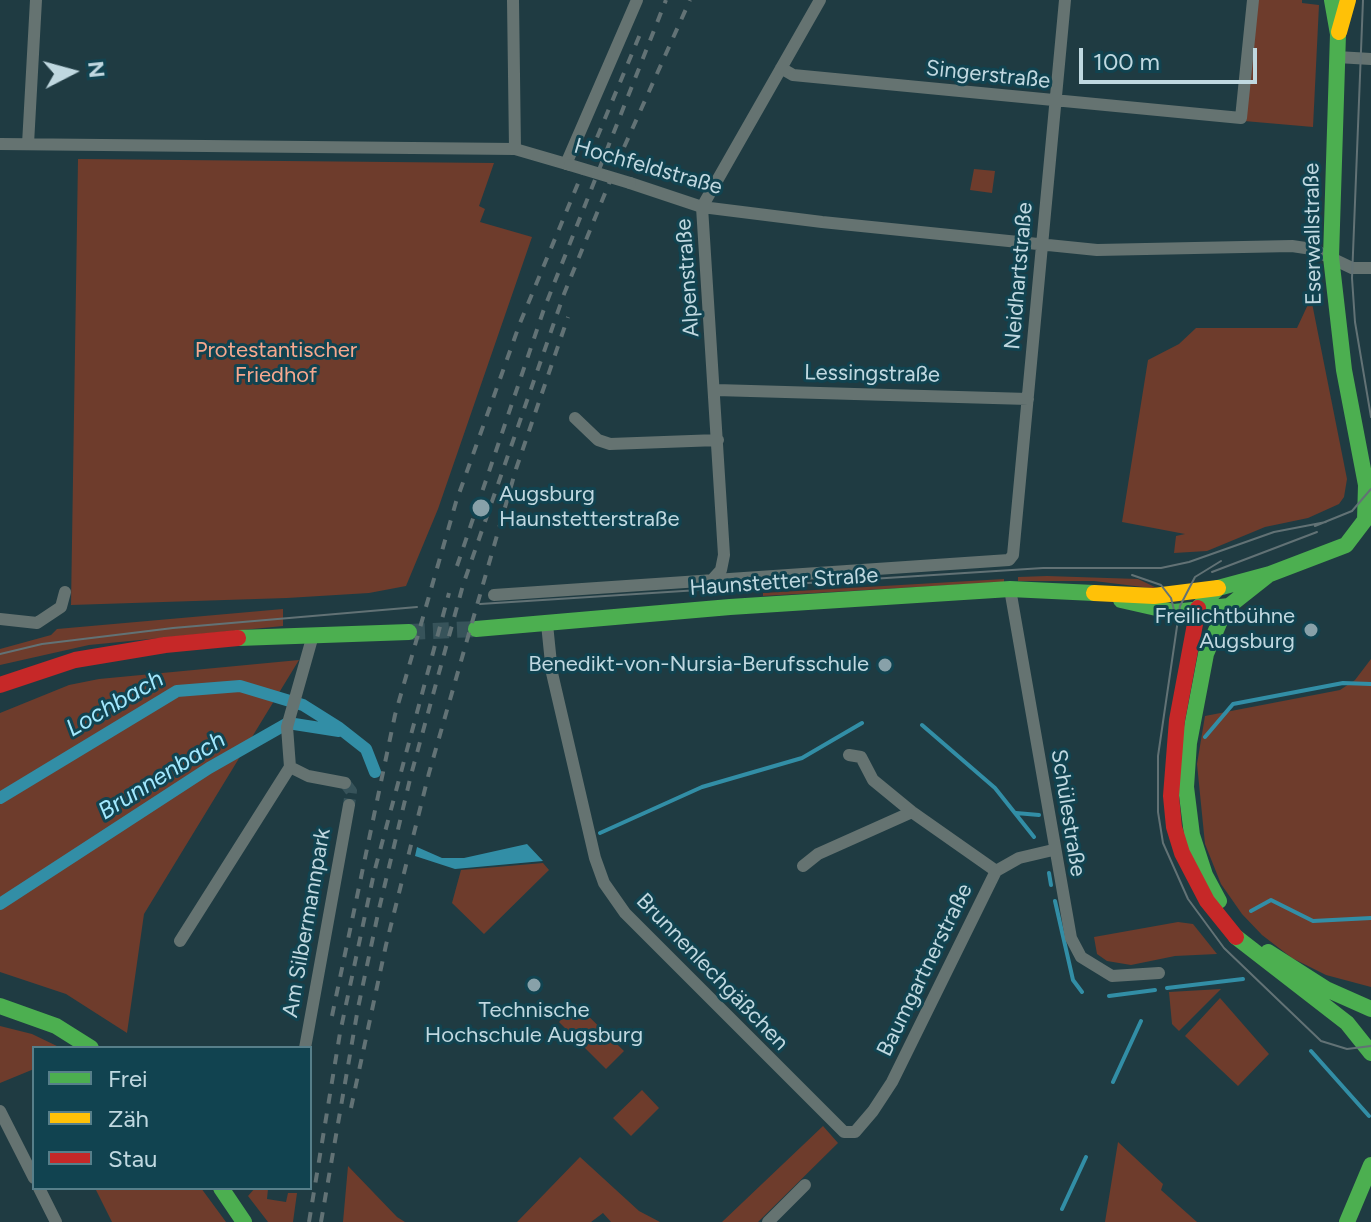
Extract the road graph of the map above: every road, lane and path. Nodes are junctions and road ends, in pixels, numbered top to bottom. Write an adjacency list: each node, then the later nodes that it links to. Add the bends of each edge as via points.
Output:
1 (36, 0): 15 (street)
2 (513, 0): 16 (street)
3 (637, 0): 17 (street)
4 (820, 0): 12 (street, Alpenstraße)
5 (1065, 0): 13 (street, Neidhartstraße)
6 (1253, 0): 13 (street, Singerstraße, via 1241,118)
7 (1332, 0): 9 (main road)
8 (1348, 0): 9 (main road)
9 (1338, 34): 10 (main road, Eserwallstraße)
10 (1337, 57): 11 (street); 20 (main road, Eserwallstraße)
11 (1371, 59)
12 (781, 68): 13 (street, Singerstraße, via 793,75); 18 (street, Alpenstraße)
13 (1056, 103): 19 (street, Neidhartstraße)
14 (0, 144): 15 (street, Hochfeldstraße)
15 (28, 144): 16 (street, Hochfeldstraße)
16 (515, 149): 17 (street, Hochfeldstraße)
17 (568, 164): 18 (street, Hochfeldstraße, bridge)
18 (702, 207): 19 (street, Hochfeldstraße); 22 (street, Alpenstraße)
19 (1042, 247): 20 (street, Hochfeldstraße, via 1292,246); 23 (street, Neidhartstraße)
20 (1331, 257): 21 (street, Hochfeldstraße, via 1352,268); 26 (main road, Eserwallstraße)
21 (1371, 268)
22 (716, 390): 23 (street, Lessingstraße); 25 (street, Alpenstraße)
23 (1028, 399): 27 (street, Neidhartstraße)
24 (575, 418): 25 (street, via 604,443)
25 (718, 440): 29 (street, Alpenstraße, via 724,555)
26 (1368, 524): 28 (main road, via 1346,545)
27 (1013, 555): 29 (street, Haunstetter Straße, via 1003,562)
28 (1270, 574): 30 (main road, Haunstetter Straße); 36 (main road)
29 (712, 580): 34 (street, Haunstetter Straße)
30 (1218, 588): 35 (main road, Haunstetter Straße); 37 (main road)
31 (1010, 589): 33 (main road, Haunstetter Straße); 39 (main road, Haunstetter Straße); 50 (street, Schülestraße)
32 (65, 592): 38 (street, via 61,607 37,623)
33 (1096, 592): 35 (main road, Haunstetter Straße); 37 (main road, Haunstetter Straße, via 1149,609)
34 (494, 595)
35 (1166, 596): 37 (main road, Haunstetter Straße)
36 (1229, 606): 37 (main road); 43 (main road)
37 (1195, 612): 43 (main road); 59 (main road, via 1171,778 1178,843 1226,928)
38 (0, 619)
39 (547, 624): 40 (main road, Haunstetter Straße); 65 (street, Brunnenlechgäßchen, via 552,673 604,883 625,913 826,1117)
40 (476, 629)
41 (409, 632): 42 (main road)
42 (313, 635): 44 (main road, via 129,650 48,666); 46 (street, via 292,712)
43 (1209, 644): 55 (main road, via 1186,769 1188,813 1205,875 1223,906 1256,942)
44 (0, 685)
45 (855, 756): 49 (street, via 873,780)
46 (290, 767): 47 (street); 53 (street)
47 (345, 783)
48 (349, 805): 62 (street, Am Silbermannpark)
49 (912, 812): 51 (street, via 818,854); 52 (street)
50 (1053, 850): 52 (street, Baumgartnerstraße, via 1019,858); 54 (street, Schülestraße, via 1065,920 1081,957 1112,976)
51 (803, 866)
52 (996, 871): 65 (street, Baumgartnerstraße, via 892,1082)
53 (180, 941)
54 (1159, 973)
55 (1349, 1001): 57 (main road); 58 (main road)
56 (0, 1006): 61 (main road, via 56,1026)
57 (1371, 1009)
58 (1371, 1020)
59 (1347, 1023): 60 (main road); 63 (main road)
60 (1371, 1031)
61 (88, 1046)
62 (305, 1046)
63 (1371, 1053)
64 (0, 1111): 67 (street)
65 (850, 1133)
66 (1371, 1165): 74 (main road)
67 (32, 1174)
68 (805, 1185): 73 (street)
69 (40, 1190): 71 (street)
70 (222, 1190): 72 (main road)
71 (56, 1222)
72 (244, 1222)
73 (768, 1222)
74 (1347, 1222)

